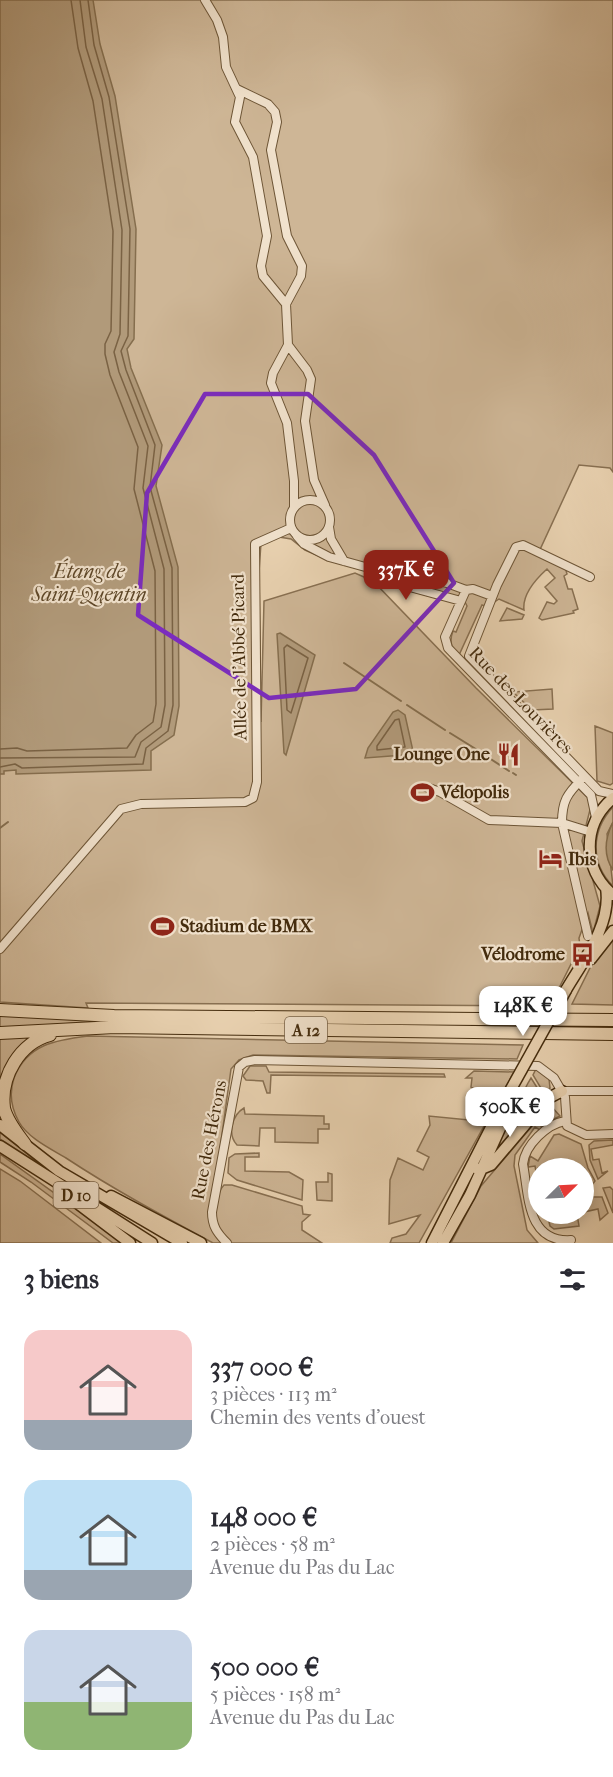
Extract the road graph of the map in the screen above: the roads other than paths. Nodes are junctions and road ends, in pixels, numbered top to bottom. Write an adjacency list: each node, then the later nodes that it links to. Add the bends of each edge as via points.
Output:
1 (205, 0): 2 (street, via 217,20 229,79)
2 (237, 89): 3 (street); 4 (street)
3 (256, 98): 4 (street, via 246,100); 5 (street, via 275,112 277,122 271,150 287,236 302,266 301,276)
4 (238, 109): 5 (street, via 235,122 253,157 267,236 263,276)
5 (286, 303): 6 (street)
6 (288, 345): 7 (street, via 311,379 305,420 314,480); 8 (street, via 271,383 287,423)
7 (325, 506): 8 (street, via 313,499); 9 (street, via 330,515)
8 (294, 507): 10 (street)
9 (329, 527): 11 (street, via 316,540); 12 (street, via 331,539)
10 (291, 528): 11 (street); 29 (street, Allée de l'Abbé Picard, via 255,544 257,782 253,798 141,804 121,809)
11 (297, 536): 12 (street, via 316,552)
12 (344, 561): 13 (street)
13 (387, 573): 14 (street); 16 (street, via 395,584)
14 (419, 577): 16 (street, via 412,582); 17 (street)
15 (590, 577): 18 (street, Rue des Louvières, via 523,545 510,555)
16 (416, 590): 19 (street)
17 (466, 590): 18 (street); 19 (street, Rue des Louvières)
18 (492, 596): 20 (street, Rue des Louvières, via 469,651 471,661)
19 (461, 601): 20 (street, Rue des Louvières, via 445,637 448,648)
20 (581, 780): 22 (street, Rue des Louvières); 23 (street, Rue des Louvières, via 591,795); 24 (street, via 562,804)
21 (426, 787): 24 (street, via 489,820)
22 (613, 796): 23 (main road)
23 (596, 818): 25 (main road)
24 (562, 822): 25 (street); 28 (street)
25 (591, 832): 26 (main road, via 592,865)
26 (609, 892): 30 (main road, via 595,939)
27 (613, 931): 30 (main road)
28 (588, 936)
29 (0, 949)
30 (569, 990): 43 (main road, bridge)
31 (0, 1010): 32 (highway, A 12, via 103,1015)
32 (613, 1020)
33 (73, 1028): 34 (highway, A 12); 35 (highway, A 12); 41 (highway, via 29,1044 8,1073 4,1108)
34 (0, 1033)
35 (613, 1034)
36 (562, 1091): 37 (street); 38 (street); 43 (main road, via 547,1099 491,1165); 51 (street, Rue des Hérons, via 548,1071 527,1064 245,1062 237,1076 212,1212 217,1233)
37 (613, 1091)
38 (565, 1120): 40 (street, via 579,1133); 46 (street, via 547,1127 524,1156 523,1164 535,1226 549,1241)
39 (0, 1125): 41 (main road, D 10)
40 (613, 1134)
41 (25, 1144): 44 (main road, D 10)
42 (0, 1146): 45 (main road, D 10)
43 (475, 1168): 52 (main road); 53 (main road, via 470,1194)
44 (58, 1171): 49 (main road, D 10); 50 (main road, D 10, via 83,1179)
45 (56, 1182): 47 (main road, D 10, via 62,1194); 48 (main road, D 10)
46 (571, 1240)
47 (130, 1243)
48 (152, 1243)
49 (182, 1243)
50 (201, 1243)
51 (227, 1243)
52 (432, 1243)
53 (443, 1243)

